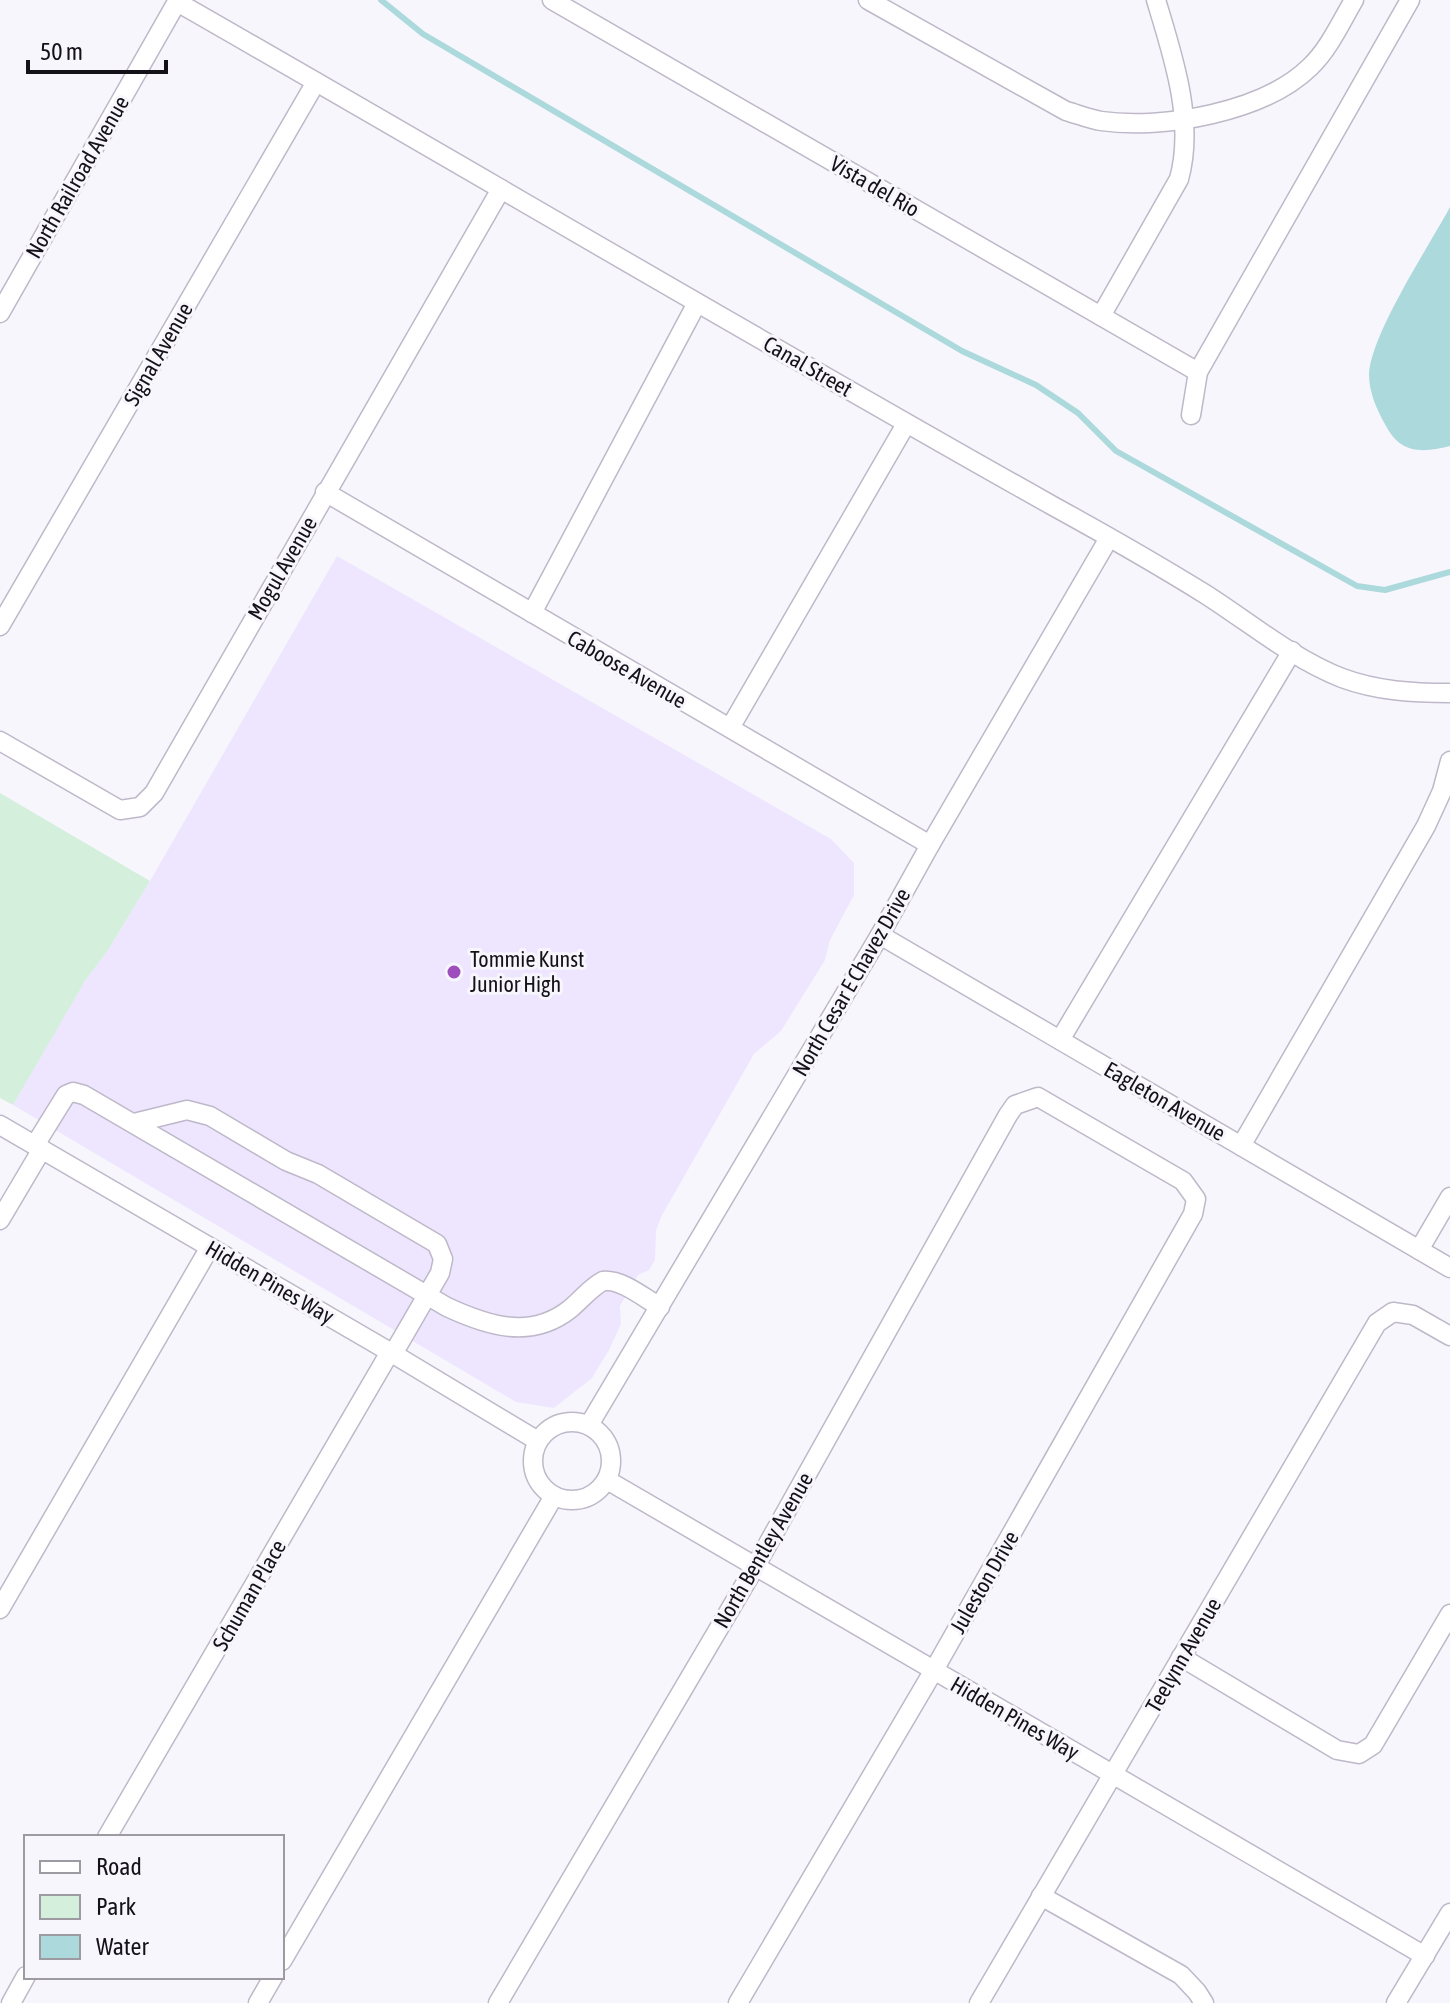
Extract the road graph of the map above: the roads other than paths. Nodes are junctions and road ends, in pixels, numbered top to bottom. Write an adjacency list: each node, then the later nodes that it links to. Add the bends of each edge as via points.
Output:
1 (552, 0): 12 (street, Vista del Rio)
2 (868, 0): 8 (street, via 1066,111 1100,121)
3 (1156, 0): 8 (street)
4 (1354, 0): 8 (street, via 1311,66 1288,83 1244,104)
5 (1410, 0): 13 (street)
6 (177, 1): 7 (street, Canal Street); 11 (street, North Railroad Avenue)
7 (316, 82): 9 (street, Canal Street); 19 (street, Signal Avenue)
8 (1183, 120): 12 (street, via 1185,156 1179,179)
9 (501, 189): 10 (street, Canal Street); 16 (street, Mogul Avenue)
10 (697, 303): 15 (street, Canal Street); 18 (street)
11 (0, 313)
12 (1101, 316): 13 (street, Vista del Rio)
13 (1198, 372): 14 (street)
14 (1191, 415)
15 (906, 424): 17 (street, Canal Street); 22 (street)
16 (325, 492): 18 (street, Caboose Avenue); 23 (street, Mogul Avenue, via 154,793 140,807 120,810)
17 (1109, 538): 20 (street, Canal Street); 25 (street, North Cesar E Chavez Drive)
18 (532, 613): 22 (street, Caboose Avenue)
19 (0, 626)
20 (1292, 651): 21 (street, Canal Street, via 1342,677 1378,688); 27 (street)
21 (1450, 693)
22 (730, 728): 25 (street, Caboose Avenue)
23 (0, 741)
24 (1450, 761): 30 (street, via 1426,826)
25 (930, 845): 26 (street, North Cesar E Chavez Drive)
26 (880, 935): 27 (street, Eagleton Avenue); 39 (street, North Cesar E Chavez Drive)
27 (1060, 1040): 30 (street, Eagleton Avenue)
28 (134, 1123): 31 (street, via 73,1092 58,1105); 38 (street); 38 (street, Schuman Place, via 197,1112 318,1174 437,1244 442,1267)
29 (0, 1125): 31 (street, Hidden Pines Way)
30 (1241, 1146): 36 (street, Eagleton Avenue)
31 (38, 1147): 34 (street); 35 (street, Hidden Pines Way)
32 (1450, 1197): 36 (street)
33 (1196, 1199): 46 (street, North Bentley Avenue, via 1183,1181 1038,1097 1015,1105); 50 (street, Juleston Drive, via 1193,1214)
34 (0, 1220)
35 (210, 1247): 41 (street, Hidden Pines Way); 47 (street)
36 (1419, 1250): 37 (street, Eagleton Avenue)
37 (1450, 1268)
38 (427, 1295): 39 (street, via 479,1322 507,1328 553,1320 610,1280); 41 (street, Schuman Place)
39 (660, 1307): 42 (street, North Cesar E Chavez Drive)
40 (1450, 1336): 49 (street, Teelynn Avenue, via 1413,1315 1393,1312 1377,1323)
41 (391, 1353): 43 (street, Hidden Pines Way); 52 (street, Schuman Place)
42 (589, 1425): 43 (street, via 566,1422); 44 (street, via 610,1449)
43 (538, 1441): 45 (street, via 533,1466)
44 (607, 1480): 45 (street, via 590,1496); 46 (street, Hidden Pines Way)
45 (554, 1496): 56 (street)
46 (755, 1567): 50 (street, Hidden Pines Way); 61 (street, North Bentley Avenue)
47 (0, 1609)
48 (1450, 1614): 49 (street, via 1373,1745 1359,1754 1337,1750)
49 (1181, 1657): 51 (street, Teelynn Avenue)
50 (934, 1670): 51 (street, Hidden Pines Way); 62 (street, Juleston Drive)
51 (1113, 1776): 53 (street, Teelynn Avenue); 55 (street, Hidden Pines Way)
52 (108, 1835)
53 (1041, 1896): 63 (street, Teelynn Avenue); 64 (street, via 1181,1975)
54 (1450, 1913): 55 (street)
55 (1425, 1956): 65 (street)
56 (284, 1958)
57 (24, 1979): 59 (street)
58 (272, 1979): 60 (street)
59 (11, 2003)
60 (258, 2003)
61 (498, 2003)
62 (738, 2003)
63 (979, 2003)
64 (1204, 2003)
65 (1396, 2003)

